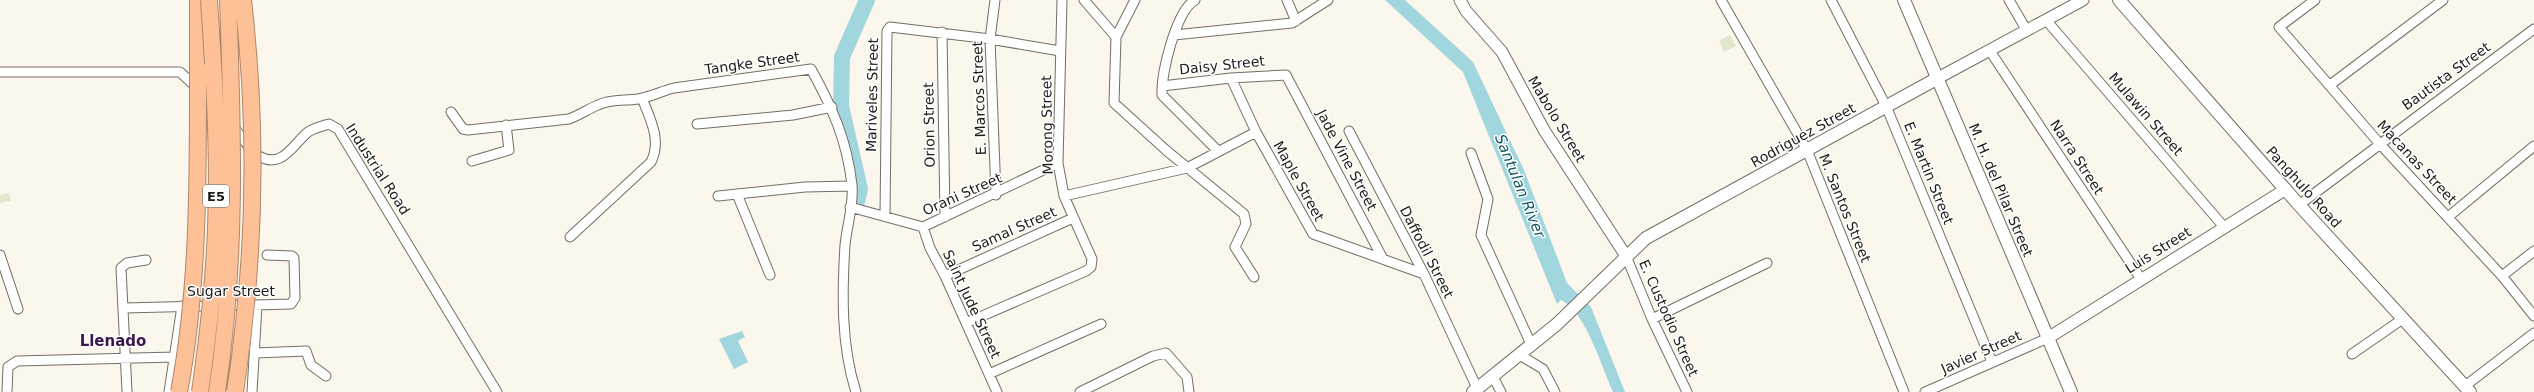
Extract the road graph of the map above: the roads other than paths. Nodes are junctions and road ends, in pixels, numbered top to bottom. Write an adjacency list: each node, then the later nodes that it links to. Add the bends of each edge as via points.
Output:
1 (198, 0): 107 (highway, bridge, via 198,173 190,311)
2 (209, 0): 108 (highway, E5, bridge, via 217,166 216,227 209,330)
3 (228, 0): 109 (highway, E5, bridge, via 234,173 233,228 226,333)
4 (244, 0): 110 (highway, bridge, via 251,68 252,205 247,311)
5 (995, 0): 28 (street, E. Marcos Street)
6 (1062, 0): 30 (street, Morong Street)
7 (1084, 0): 27 (street)
8 (1135, 0): 27 (street)
9 (1195, 0): 26 (street, via 1184,10)
10 (1287, 0): 22 (street)
11 (1328, 0): 22 (street)
12 (1460, 0): 71 (street, Mabolo Street, via 1466,11 1502,52 1544,130)
13 (1721, 0): 47 (street, M. Santos Street)
14 (1831, 0): 38 (street, E. Martin Street)
15 (1904, 0): 34 (main road, M. H. del Pilar Street)
16 (2009, 0): 24 (street)
17 (2083, 0): 21 (street, Rodriguez Street)
18 (2119, 0): 54 (main road, Panghulo Road)
19 (2315, 0): 35 (street, Macanas Street, via 2279,27)
20 (2443, 0): 35 (street)
21 (2046, 20): 24 (street, Rodriguez Street); 66 (street, Mulawin Street)
22 (1296, 21): 26 (street)
23 (2534, 29): 45 (street, Bautista Street)
24 (2027, 30): 29 (street, Rodriguez Street)
25 (942, 32): 28 (street, Mariveles Street); 61 (street, Mariveles Street, via 895,26 887,31); 62 (street, Orion Street)
26 (1174, 35): 36 (street)
27 (1116, 37): 52 (street, via 1114,103)
28 (990, 39): 30 (street, Mariveles Street); 56 (street, E. Marcos Street)
29 (1990, 51): 34 (street, Rodriguez Street); 80 (street, Narra Street)
30 (1060, 52): 51 (street, Morong Street)
31 (0, 72): 112 (street, Industrial Road, via 180,72 256,155 271,160 285,156 308,132 318,127 329,124 338,129)
32 (1286, 75): 33 (street, Daisy Street); 72 (street, Jade Vine Street)
33 (1231, 78): 36 (street, Daisy Street); 44 (street, Maple Street)
34 (1938, 78): 38 (main road, Rodriguez Street); 91 (main road, M. H. del Pilar Street)
35 (2330, 85): 45 (street, Macanas Street)
36 (1162, 86): 48 (street, via 1162,95 1166,101)
37 (642, 98): 39 (street, Tangke Street, via 654,92 674,88 811,69); 42 (street, Tangke Street, via 611,101 570,119); 67 (street, via 656,136 651,162)
38 (1886, 106): 47 (main road, Rodriguez Street); 98 (street, E. Martin Street)
39 (832, 107): 41 (street, via 793,115); 53 (street, Tangke Street, via 841,130)
40 (451, 112): 42 (street, Tangke Street, via 463,128 468,130)
41 (697, 124)
42 (506, 125): 50 (street, via 509,150)
43 (1349, 131): 75 (street, Daffodil Street)
44 (1256, 132): 48 (street); 72 (street, Maple Street, via 1313,234)
45 (2379, 143): 59 (street, Bautista Street); 63 (street, Macanas Street)
46 (2534, 146): 63 (street)
47 (1807, 150): 71 (main road, Rodriguez Street, via 1646,238); 120 (street, M. Santos Street)
48 (1218, 151): 52 (street)
49 (1471, 153): 92 (street, via 1488,199 1481,235)
50 (472, 161)
51 (1058, 163): 56 (street, Orani Street); 58 (street, Morong Street)
52 (1187, 168): 58 (street); 79 (street, via 1244,214 1246,224 1235,247)
53 (852, 186): 55 (street); 60 (street, Tangke Street)
54 (2286, 189): 59 (main road, Panghulo Road); 66 (street, Luis Street)
55 (738, 194): 57 (street); 76 (street)
56 (996, 194): 62 (street, Orani Street)
57 (718, 196)
58 (1064, 196): 64 (street, Morong Street)
59 (2299, 205): 86 (main road, Panghulo Road)
60 (850, 207): 61 (street, Orani Street); 113 (street, Tangke Street, via 844,274 845,350)
61 (886, 216): 65 (street, Orani Street)
62 (945, 217): 65 (street, Orani Street)
63 (2448, 217): 78 (street, Macanas Street)
64 (1073, 218): 77 (street, Samal Street); 88 (street, Morong Street, via 1092,259 1091,267)
65 (923, 227): 77 (street, Saint Jude Street, via 930,248)
66 (2224, 227): 80 (street, Luis Street)
67 (570, 237)
68 (2534, 251): 78 (street)
69 (0, 255): 84 (street)
70 (267, 255): 82 (street, Sugar Street, via 294,258 295,298 293,303)
71 (1626, 256): 87 (street, E. Custodio Street); 92 (main road, Rodriguez Street, via 1595,289)
72 (1383, 259): 75 (street, Maple Street)
73 (146, 260): 83 (street, via 127,263 121,268)
74 (1767, 263): 87 (street)
75 (1424, 274): 104 (street, Daffodil Street)
76 (770, 275)
77 (945, 276): 88 (street, Saint Jude Street)
78 (2502, 276): 85 (street, Macanas Street)
79 (1254, 277)
80 (2141, 279): 91 (street, Luis Street)
81 (182, 306): 82 (street, Sugar Street); 83 (street, Sugar Street); 96 (street)
82 (257, 306): 93 (street)
83 (124, 308): 97 (street)
84 (18, 309)
85 (2534, 316)
86 (2404, 318): 95 (street); 103 (main road, Panghulo Road)
87 (1652, 319): 119 (street, E. Custodio Street)
88 (966, 323): 99 (street, Saint Jude Street)
89 (1102, 324): 99 (street)
90 (2534, 333): 103 (street)
91 (2048, 338): 98 (street, Javier Street); 122 (main road, M. H. del Pilar Street)
92 (1531, 344): 94 (main road, Rodriguez Street)
93 (255, 353): 101 (street, via 306,351 311,365); 111 (street)
94 (1518, 354): 100 (main road, Rodriguez Street); 118 (street, via 1542,369)
95 (2352, 354)
96 (175, 357): 97 (street); 106 (street)
97 (126, 358): 102 (street, via 17,361 9,365); 105 (street)
98 (1992, 362): 121 (street, Javier Street)
99 (989, 374): 114 (street, Saint Jude Street)
100 (1492, 374): 104 (main road, Rodriguez Street); 117 (street)
101 (326, 376)
102 (5, 389)
103 (2467, 389)
104 (1475, 390)
105 (128, 392)
106 (169, 392)
107 (179, 392)
108 (200, 392)
109 (217, 392)
110 (235, 392)
111 (252, 392)
112 (497, 392)
113 (856, 392)
114 (997, 392)
115 (1080, 392): 116 (street, via 1153,356 1166,353 1187,377)
116 (1189, 392)
117 (1501, 392)
118 (1555, 392)
119 (1687, 392)
120 (1904, 392)
121 (1925, 392)
122 (2071, 392)

